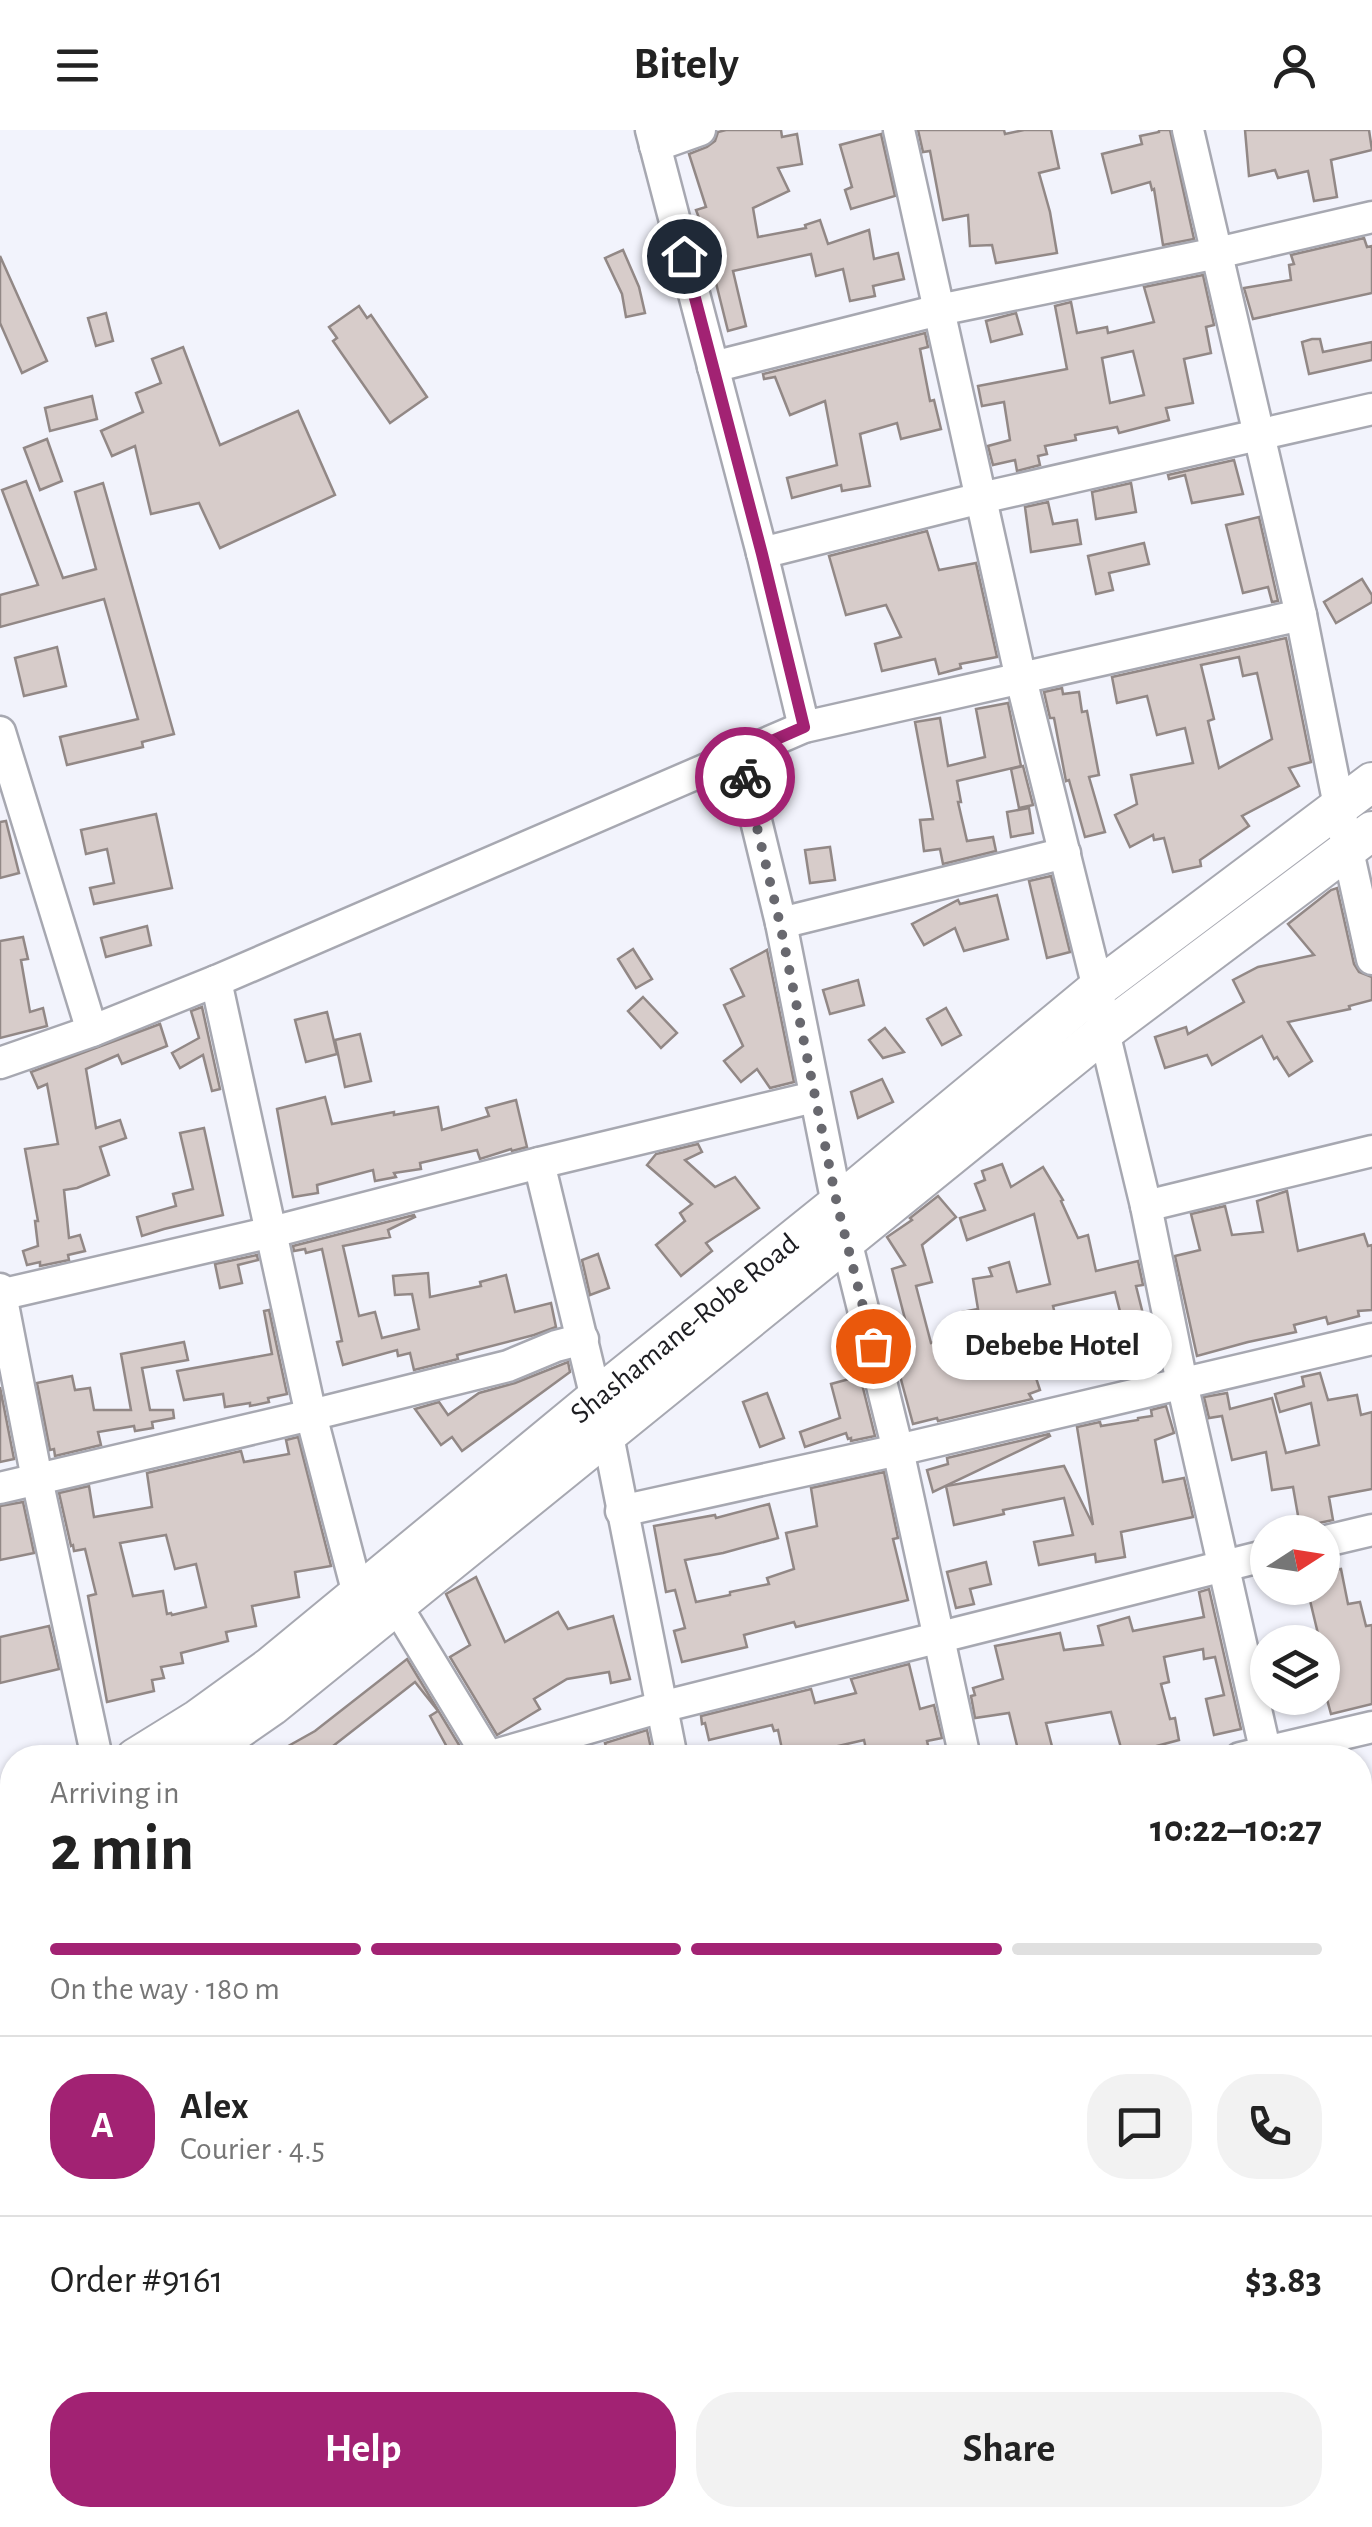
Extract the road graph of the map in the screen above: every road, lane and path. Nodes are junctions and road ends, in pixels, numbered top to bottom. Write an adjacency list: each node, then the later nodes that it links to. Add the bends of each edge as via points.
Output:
1 (700, 130): 4 (street)
2 (898, 130): 7 (street)
3 (1188, 130): 6 (street)
4 (652, 138): 8 (street)
5 (1372, 217): 6 (street)
6 (1217, 253): 7 (street); 10 (street)
7 (939, 310): 8 (street); 11 (street)
8 (713, 367): 12 (street)
9 (1372, 409): 10 (street)
10 (1259, 435): 11 (street); 13 (street)
11 (981, 498): 12 (street); 14 (street)
12 (762, 554): 15 (street)
13 (1302, 615): 14 (street); 19 (street)
14 (1021, 679): 15 (street); 21 (street)
15 (804, 727): 17 (street)
16 (0, 732): 26 (street)
17 (740, 755): 22 (street); 24 (street)
18 (1372, 782): 19 (main road, Shashamane-Robe Road)
19 (1340, 807): 20 (street); 25 (main road, Shashamane-Robe Road)
20 (1360, 841): 23 (street); 27 (main road, Shashamane-Robe Road)
21 (1065, 853): 22 (street); 25 (street)
22 (780, 924): 29 (street)
23 (1372, 959)
24 (216, 981): 26 (street); 34 (street)
25 (1098, 988): 27 (street); 32 (main road, Shashamane-Robe Road)
26 (92, 1031): 28 (street)
27 (1104, 1032): 33 (street); 35 (main road, Shashamane-Robe Road)
28 (0, 1063)
29 (814, 1097): 31 (street); 32 (street)
30 (1372, 1151): 33 (street)
31 (539, 1163): 34 (street); 37 (street)
32 (837, 1204): 35 (street); 40 (main road, Shashamane-Robe Road)
33 (1146, 1206): 39 (street)
34 (272, 1232): 36 (street); 41 (street)
35 (848, 1242): 42 (main road, Shashamane-Robe Road); 43 (street)
36 (0, 1293): 44 (street)
37 (583, 1338): 40 (street); 41 (street, via 508,1366)
38 (1372, 1339): 39 (street)
39 (1182, 1383): 43 (street); 50 (street)
40 (596, 1398): 42 (street); 51 (main road, Shashamane-Robe Road)
41 (311, 1416): 44 (street); 51 (street)
42 (608, 1436): 46 (street); 52 (main road, Shashamane-Robe Road)
43 (898, 1450): 46 (street); 53 (street)
44 (37, 1479): 45 (street); 56 (street)
45 (0, 1488)
46 (621, 1511): 54 (street)
47 (1372, 1530): 48 (street)
48 (1340, 1538)
49 (1250, 1559): 50 (street)
50 (1223, 1566): 53 (street); 63 (street)
51 (358, 1594): 57 (main road, Shashamane-Robe Road, via 271,1666)
52 (396, 1605): 58 (main road, Shashamane-Robe Road); 59 (street)
53 (938, 1638): 54 (street); 62 (street)
54 (661, 1708): 60 (street); 61 (street)
55 (1372, 1727): 64 (street)
56 (94, 1745)
57 (155, 1745)
58 (216, 1745)
59 (481, 1745)
60 (530, 1745)
61 (669, 1745)
62 (962, 1745)
63 (1255, 1745)
64 (1298, 1745)

